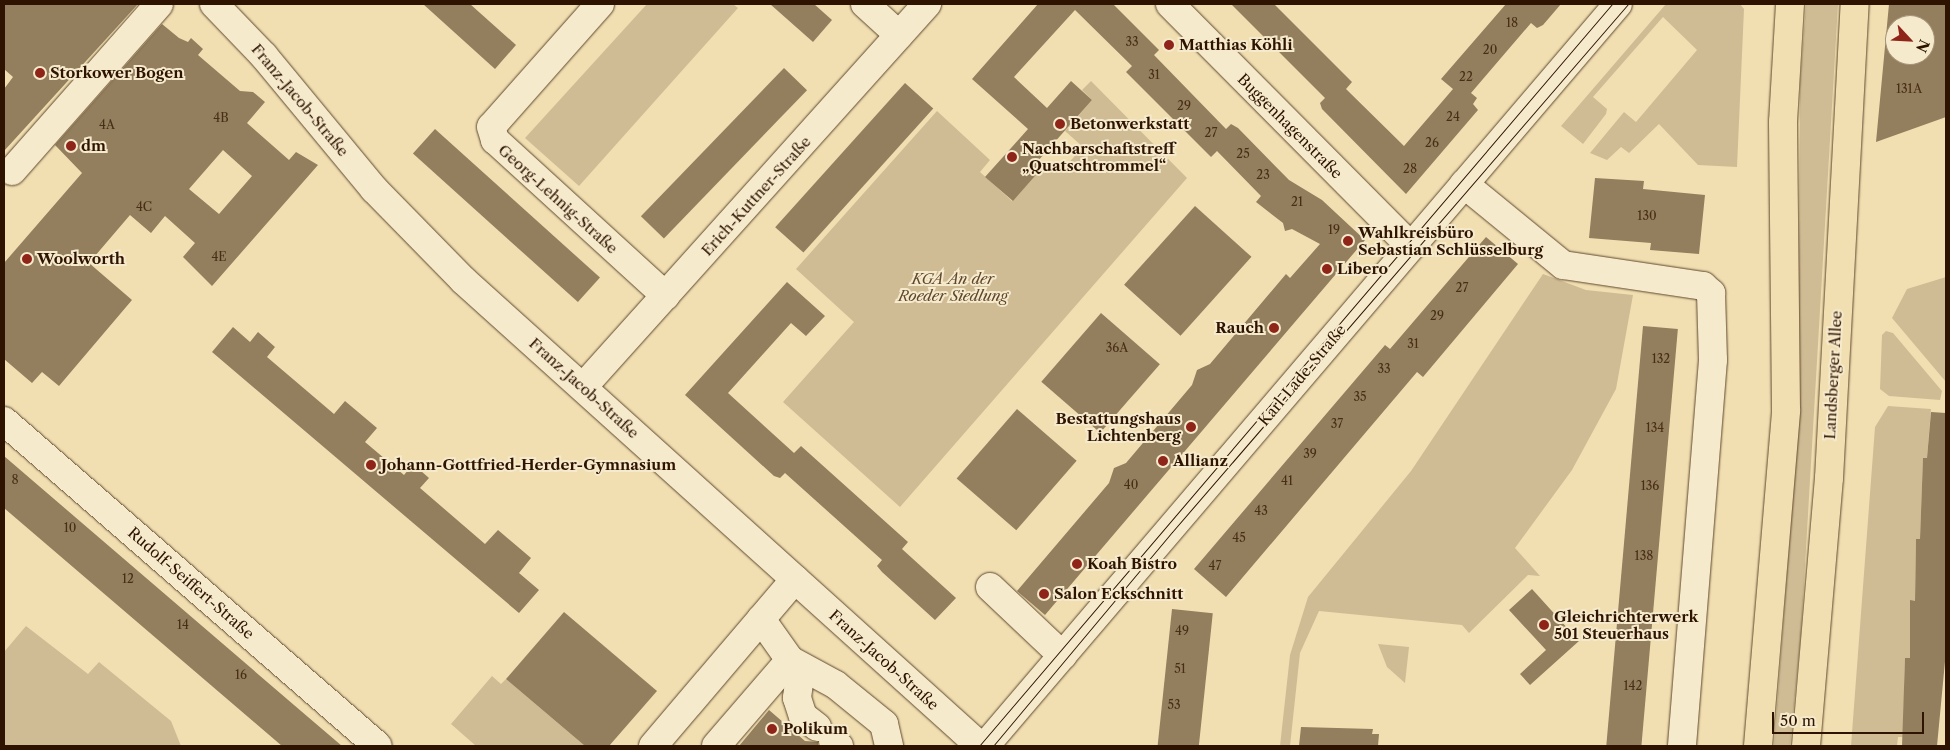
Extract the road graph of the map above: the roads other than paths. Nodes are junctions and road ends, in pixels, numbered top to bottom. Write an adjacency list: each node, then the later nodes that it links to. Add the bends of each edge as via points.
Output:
1 (160, 4): 11 (street)
2 (214, 4): 15 (street, Franz-Jacob-Straße, via 264,56 374,188 463,280)
3 (600, 4): 14 (street, Georg-Lehnig-Straße, via 491,127 495,140)
4 (865, 4): 10 (street)
5 (927, 4): 10 (street, Erich-Kuttner-Straße)
6 (1170, 4): 13 (street, Buggenhagenstraße)
7 (1618, 4): 12 (street, Karl-Lade-Straße)
8 (1855, 4): 31 (main road, Landsberger Allee, via 1828,478)
9 (1788, 7): 30 (main road, via 1783,122 1786,410)
10 (899, 35): 14 (street, Erich-Kuttner-Straße)
11 (12, 170)
12 (1464, 184): 13 (street, Karl-Lade-Straße); 29 (street, via 1563,266 1703,286 1711,293 1713,360)
13 (1411, 247): 20 (street, Karl-Lade-Straße)
14 (666, 296): 15 (street, Erich-Kuttner-Straße)
15 (583, 387): 17 (street, Franz-Jacob-Straße)
16 (4, 421): 23 (street, Rudolf-Seiffert-Straße)
17 (796, 579): 19 (street); 27 (street, Franz-Jacob-Straße)
18 (990, 587): 20 (street)
19 (761, 619): 21 (street); 24 (street)
20 (1063, 656): 28 (street, Karl-Lade-Straße)
21 (790, 660): 22 (street, via 800,676 797,698 803,716); 25 (street); 26 (street, via 836,685 884,724)
22 (830, 738)
23 (378, 746)
24 (654, 746)
25 (716, 746)
26 (888, 746)
27 (980, 746)
28 (985, 746)
29 (1682, 746)
30 (1758, 746)
31 (1806, 746)

